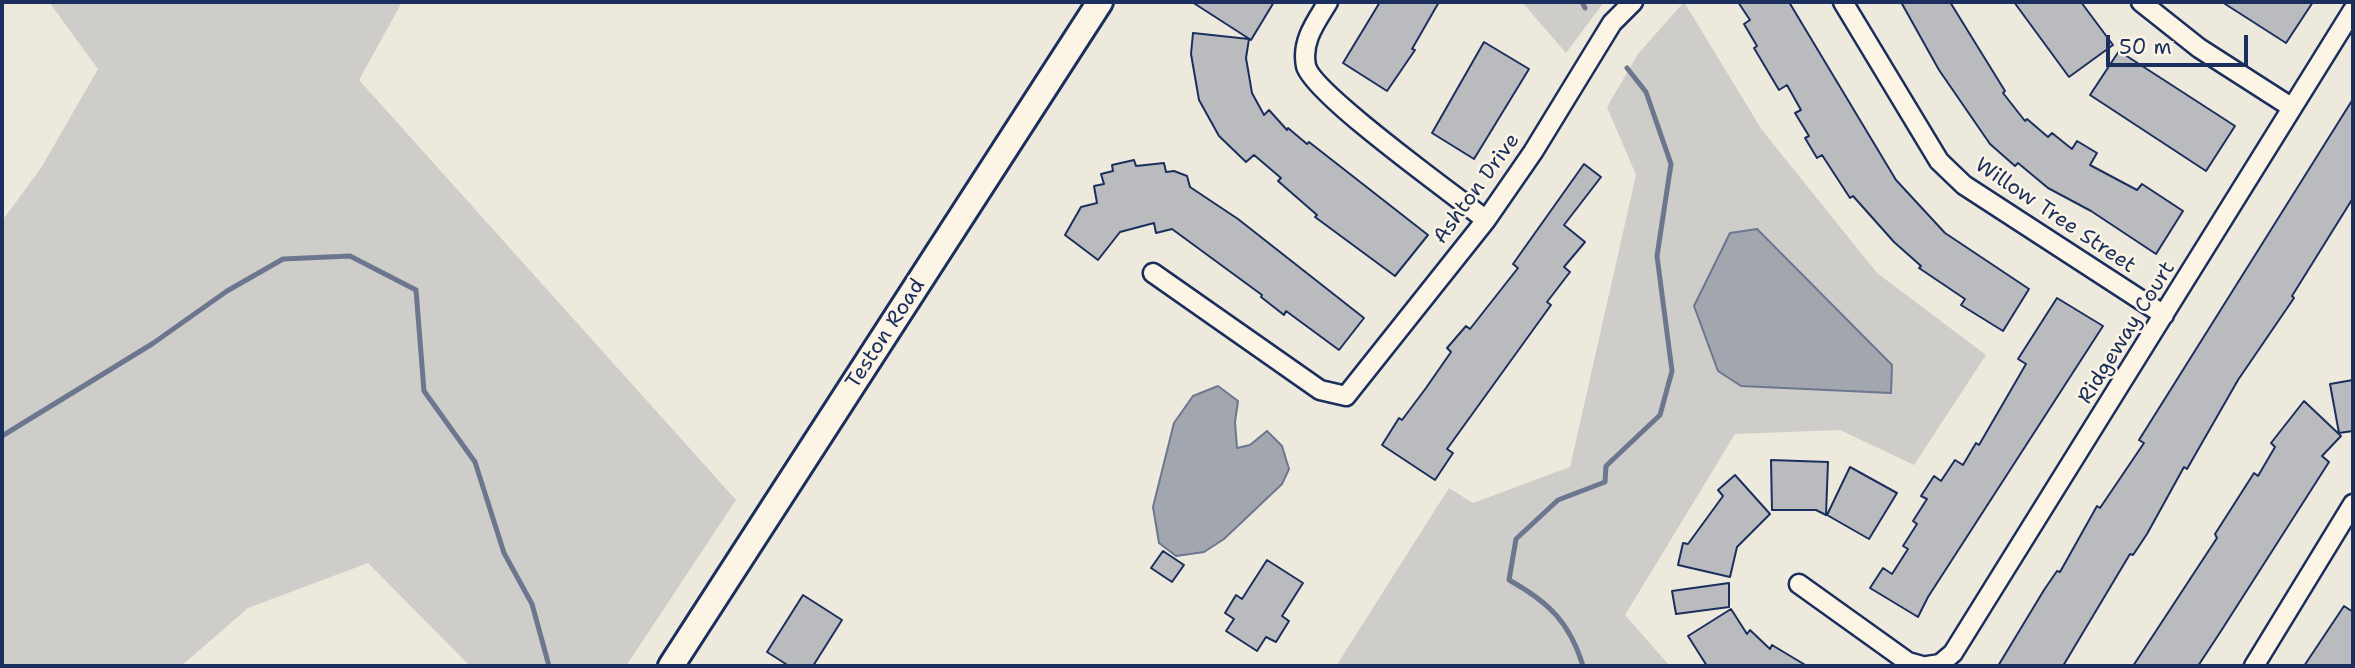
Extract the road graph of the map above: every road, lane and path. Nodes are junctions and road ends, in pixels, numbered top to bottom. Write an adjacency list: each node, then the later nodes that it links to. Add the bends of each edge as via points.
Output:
1 (1100, 2): 13 (main road, Teston Road)
2 (1328, 2): 8 (street, via 1308,36 1307,70 1330,96)
3 (1633, 2): 8 (street, Ashton Drive, via 1612,23)
4 (1843, 2): 10 (street, Willow Tree Street, via 1939,161 1964,185)
5 (2141, 2): 7 (street, via 2199,48)
6 (2353, 9): 7 (street, Ridgeway Court)
7 (2291, 107): 10 (street, Ridgeway Court)
8 (1486, 220): 9 (street, Ashton Drive, via 1346,396 1320,390)
9 (1153, 273)
10 (2164, 315): 14 (street, Ridgeway Court, via 1953,653 1940,664)
11 (2353, 504): 15 (street)
12 (1799, 584): 14 (street, Ridgeway Court, via 1908,662)
13 (671, 666)
14 (1924, 666)
15 (2254, 666)

